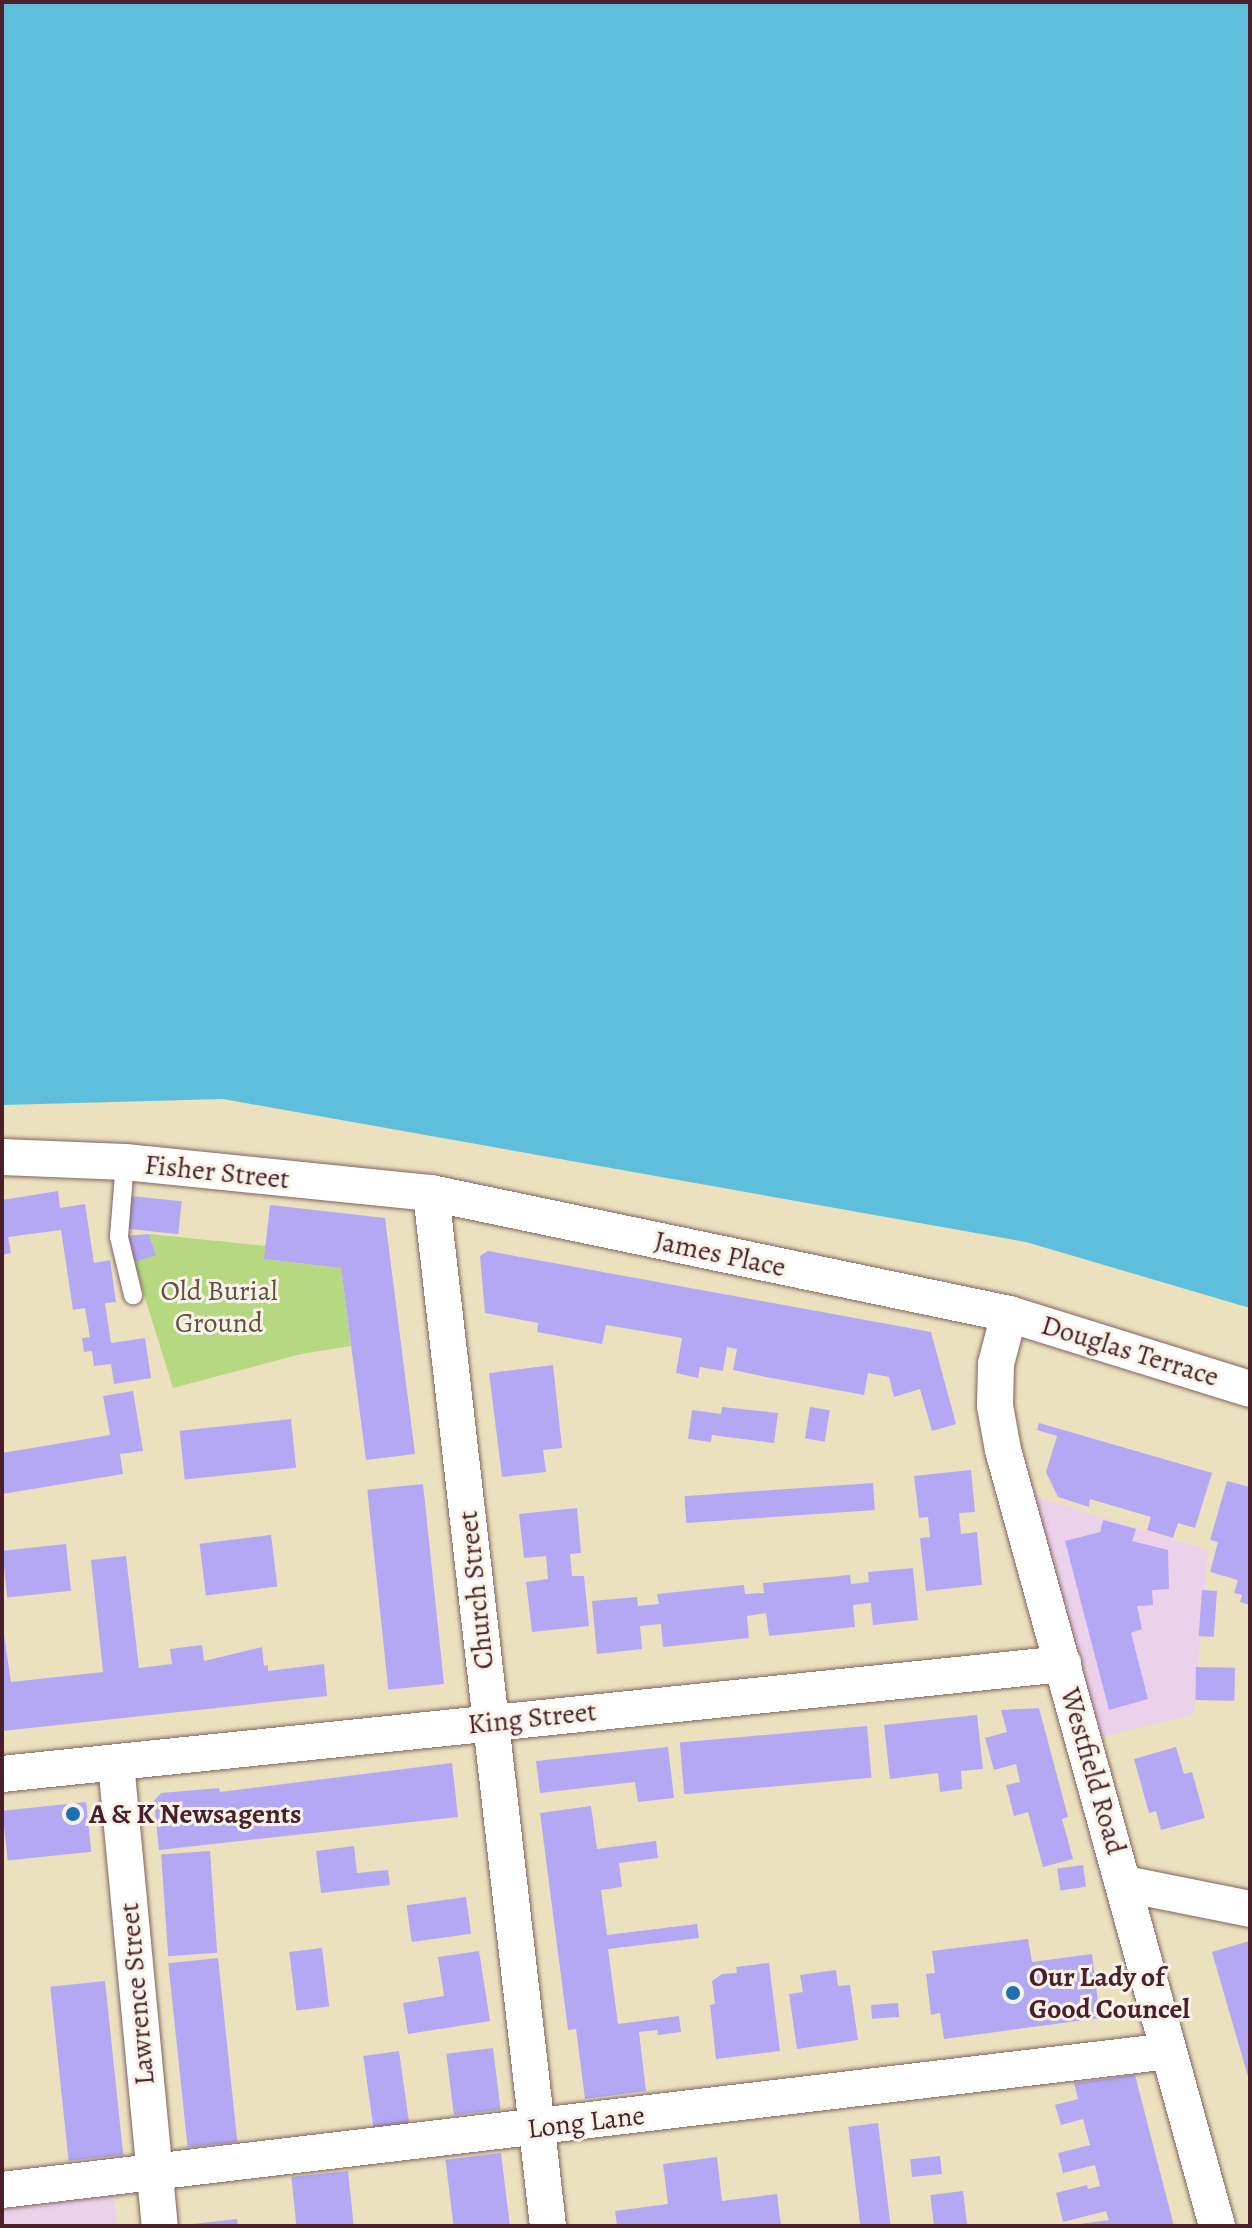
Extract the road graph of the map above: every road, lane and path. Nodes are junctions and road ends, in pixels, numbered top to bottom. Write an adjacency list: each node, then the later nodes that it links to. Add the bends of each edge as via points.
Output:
1 (2, 1157): 2 (street, Fisher Street)
2 (125, 1162): 3 (street, Fisher Street); 4 (lane, via 119,1237)
3 (431, 1193): 5 (street, James Place); 8 (street, Church Street)
4 (133, 1295)
5 (1009, 1314): 6 (street, Douglas Terrace); 7 (street, Westfield Road, via 996,1364 995,1406)
6 (1250, 1389)
7 (1063, 1664): 8 (street, King Street); 11 (street, Westfield Road)
8 (491, 1723): 9 (street, King Street); 14 (street, Church Street)
9 (116, 1763): 10 (street, King Street); 15 (street, Lawrence Street)
10 (2, 1774)
11 (1125, 1884): 12 (street); 13 (street, Westfield Road)
12 (1250, 1909)
13 (1169, 2051): 14 (street, Long Lane); 19 (street, Westfield Road)
14 (537, 2128): 15 (street, Long Lane); 18 (street, Church Street)
15 (155, 2174): 16 (street, Long Lane); 17 (street, Lawrence Street)
16 (2, 2190)
17 (160, 2226)
18 (548, 2226)
19 (1217, 2226)

